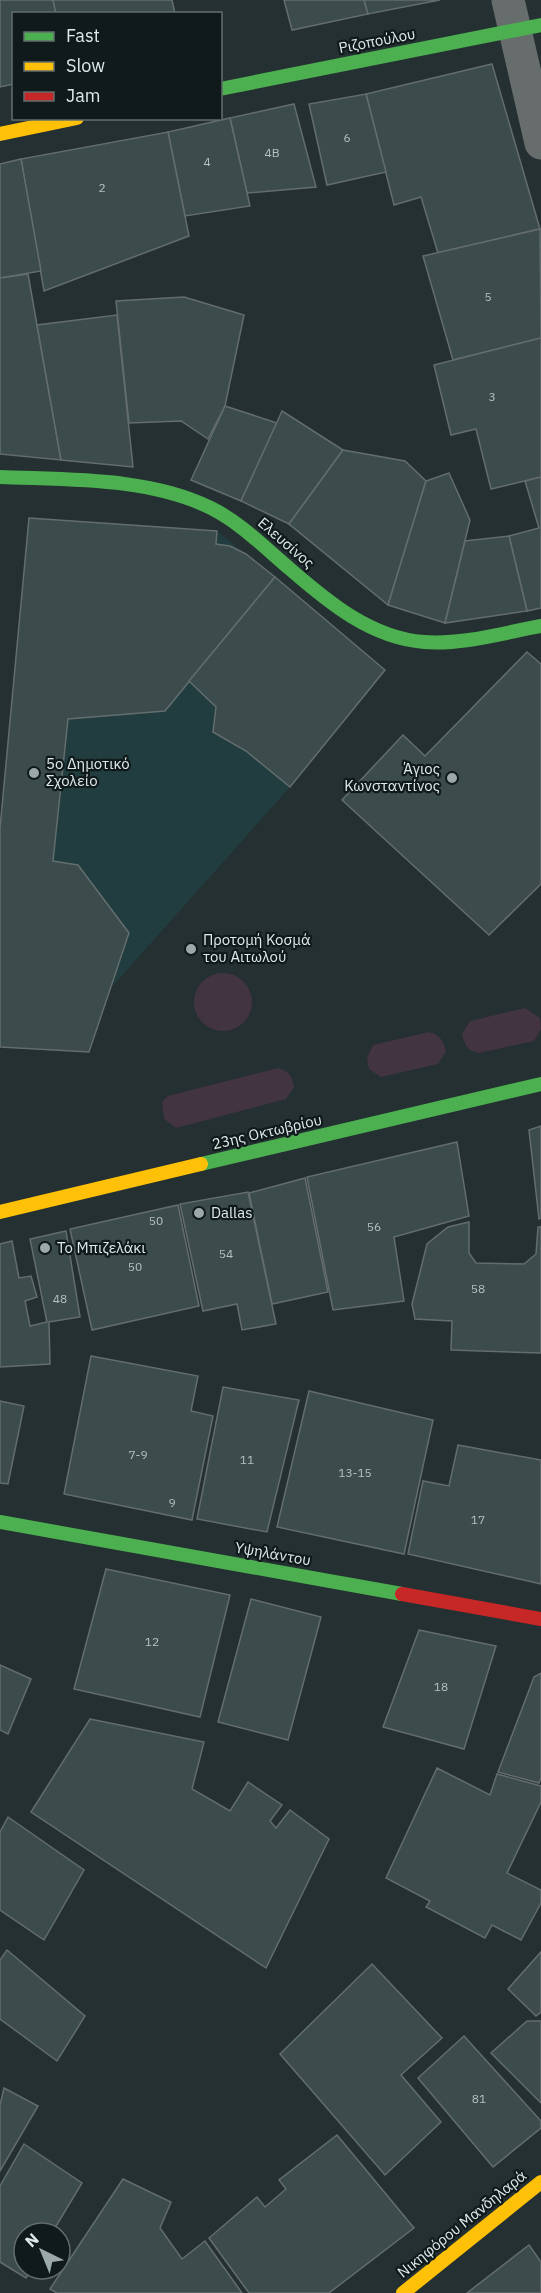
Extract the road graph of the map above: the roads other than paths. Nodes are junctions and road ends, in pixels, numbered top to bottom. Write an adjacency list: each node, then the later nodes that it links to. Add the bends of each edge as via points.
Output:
1 (521, 18): 2 (street, Ριζοπούλου); 5 (street)
2 (222, 89)
3 (67, 120): 4 (street)
4 (0, 134)
5 (541, 143)
6 (0, 477): 7 (street, Ελευσίνος, via 160,492 209,507 249,531 289,568 362,624 400,639 444,643)
7 (541, 626)
8 (541, 1084): 9 (street, 23ης Οκτωβρίου)
9 (0, 1212)
10 (0, 1522): 11 (street, Υψηλάντου)
11 (541, 1619)
12 (541, 2182): 13 (street, Νικηφόρου Μανδηλαρά)
13 (403, 2293)

